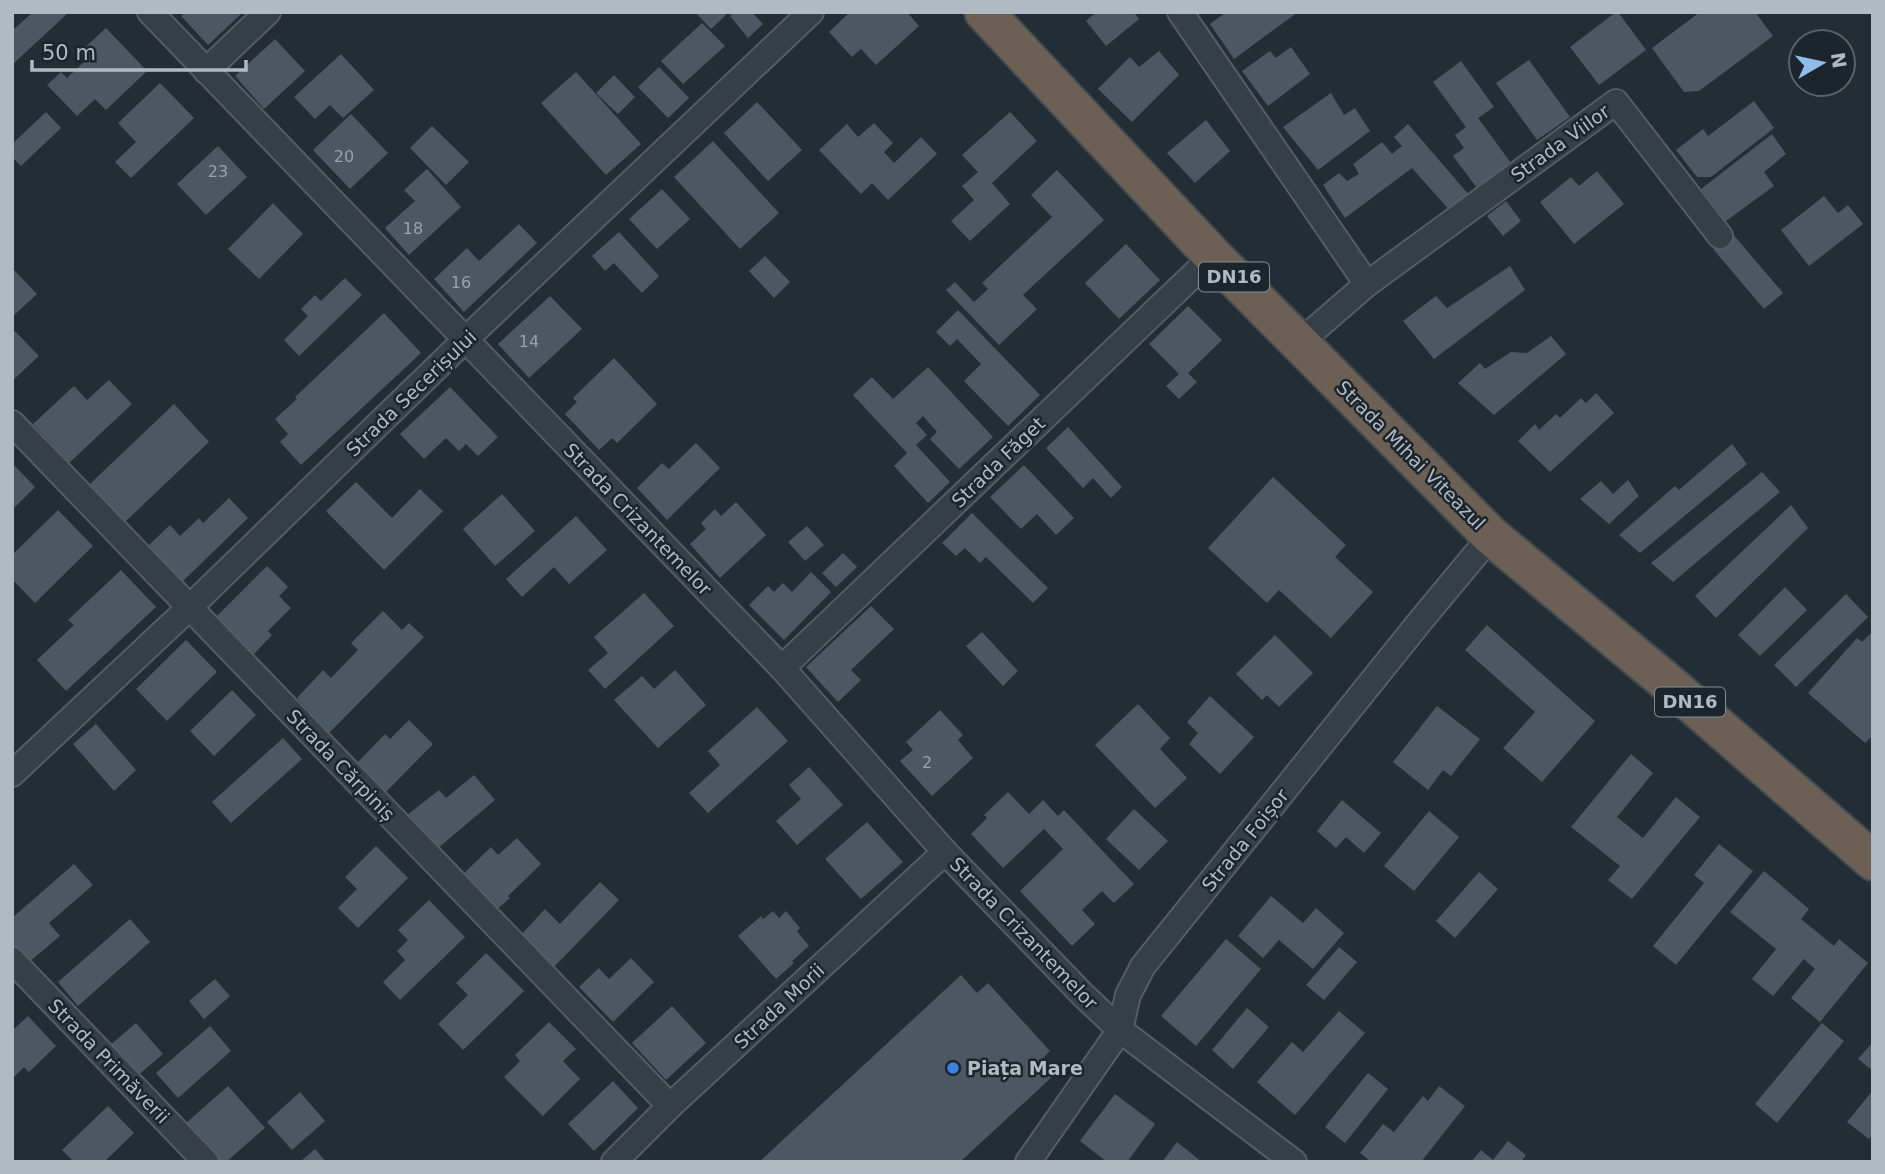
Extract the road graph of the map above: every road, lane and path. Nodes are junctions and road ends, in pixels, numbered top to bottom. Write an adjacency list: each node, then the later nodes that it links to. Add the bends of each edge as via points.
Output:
1 (150, 12): 6 (street, Strada Crizantemelor)
2 (268, 12): 6 (street)
3 (811, 12): 10 (street, Strada Secerișului)
4 (984, 12): 8 (highway, Strada Mihai Viteazul / DN16)
5 (1180, 12): 9 (street)
6 (206, 71): 10 (street, Strada Crizantemelor)
7 (1720, 236): 9 (street, Strada Viilor, via 1616,102)
8 (1213, 256): 11 (highway, Strada Mihai Viteazul / DN16); 15 (street, Strada Făget)
9 (1367, 284): 11 (street, Strada Viilor)
10 (465, 340): 14 (street, Strada Secerișului); 15 (street, Strada Crizantemelor)
11 (1299, 343): 13 (highway, Strada Mihai Viteazul / DN16)
12 (12, 423): 14 (street, Strada Cărpiniș)
13 (1491, 536): 18 (highway, Strada Mihai Viteazul / DN16); 20 (street, Strada Foișor, via 1143,966 1128,995)
14 (189, 608): 16 (street, Strada Secerișului); 21 (street, Strada Cărpiniș)
15 (782, 668): 17 (street, Strada Crizantemelor)
16 (12, 774)
17 (945, 852): 20 (street, Strada Crizantemelor); 21 (street, Strada Morii)
18 (1873, 861)
19 (12, 960): 22 (street, Strada Primăverii)
20 (1120, 1030): 24 (street, Strada Foișor); 25 (street, Strada Crizantemelor)
21 (670, 1106): 23 (street, Strada Morii)
22 (206, 1162)
23 (614, 1162)
24 (1028, 1162)
25 (1294, 1162)

